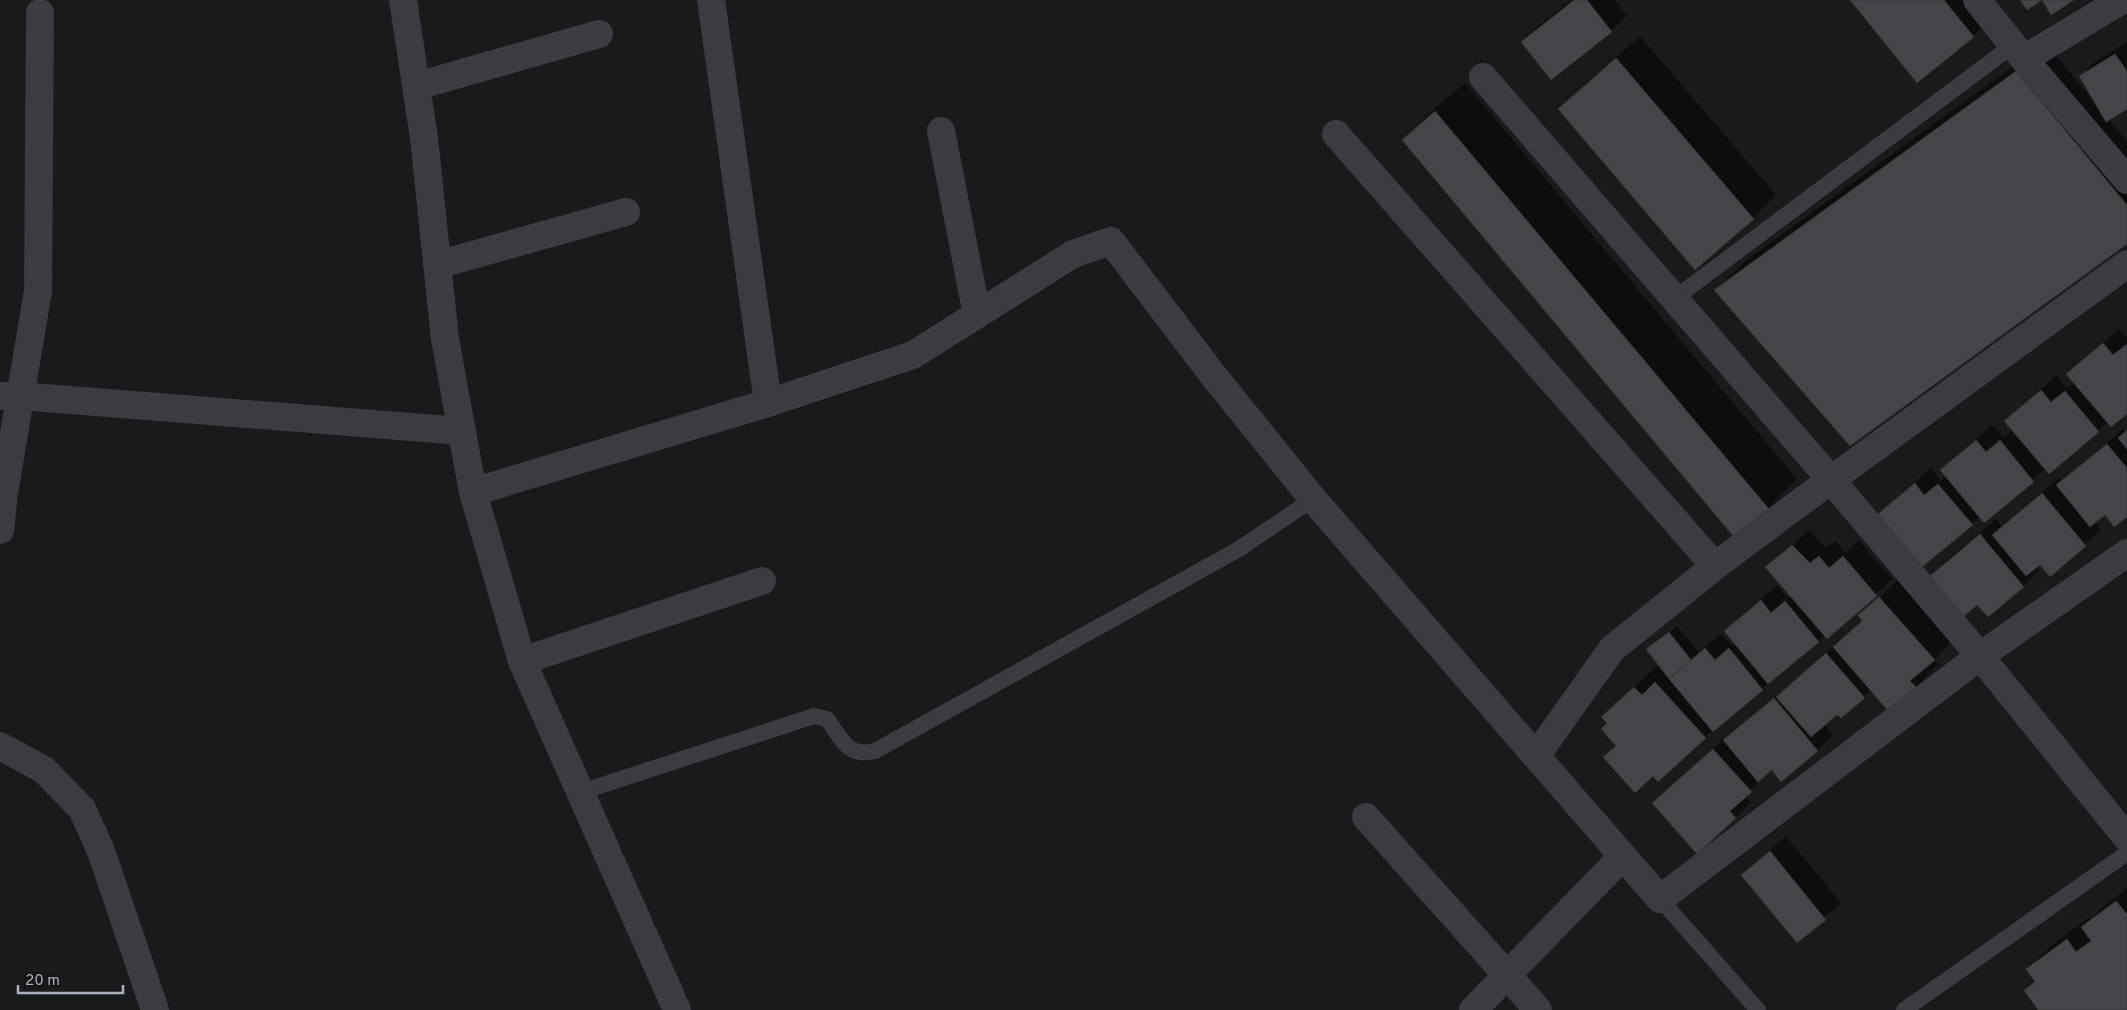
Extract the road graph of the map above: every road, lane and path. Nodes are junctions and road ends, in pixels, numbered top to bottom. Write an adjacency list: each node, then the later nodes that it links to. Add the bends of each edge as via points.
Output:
1 (403, 0): 9 (street)
2 (711, 0): 19 (street)
3 (1977, 0): 7 (street)
4 (2122, 0): 7 (street)
5 (40, 13): 18 (street, via 38,291)
6 (599, 34): 9 (street)
7 (2018, 52): 12 (street); 16 (lane)
8 (1484, 77): 16 (street)
9 (417, 86): 15 (street)
10 (941, 131): 17 (street)
11 (1336, 134): 26 (street)
12 (2127, 180)
13 (626, 212): 15 (street)
14 (2127, 264): 21 (street)
15 (437, 265): 20 (street, via 445,340)
16 (1675, 298): 21 (street)
17 (977, 315): 19 (street, via 913,355); 23 (street, via 1074,254 1111,241)
18 (10, 396): 20 (street); 24 (street)
19 (768, 403): 22 (street)
20 (462, 431): 22 (street)
21 (1831, 480): 26 (street); 28 (street)
22 (472, 492): 29 (street)
23 (1313, 499): 31 (street); 32 (lane, via 1238,549 875,751 861,754 851,750 827,719 814,716)
24 (0, 530)
25 (2127, 553): 28 (street)
26 (1716, 566): 31 (street, via 1612,649)
27 (762, 581): 29 (street)
28 (1980, 656): 34 (street); 37 (street)
29 (522, 661): 32 (street)
30 (0, 746): 39 (street, via 44,770 82,809 101,851)
31 (1536, 756): 36 (street)
32 (581, 792): 40 (street)
33 (1366, 817): 38 (street)
34 (2127, 838)
35 (2127, 853): 44 (lane)
36 (1623, 856): 37 (street); 38 (street)
37 (1660, 899): 43 (lane)
38 (1508, 976): 41 (street); 42 (street)
39 (155, 1010)
40 (677, 1010)
41 (1473, 1010)
42 (1538, 1010)
43 (1758, 1010)
44 (1904, 1010)

